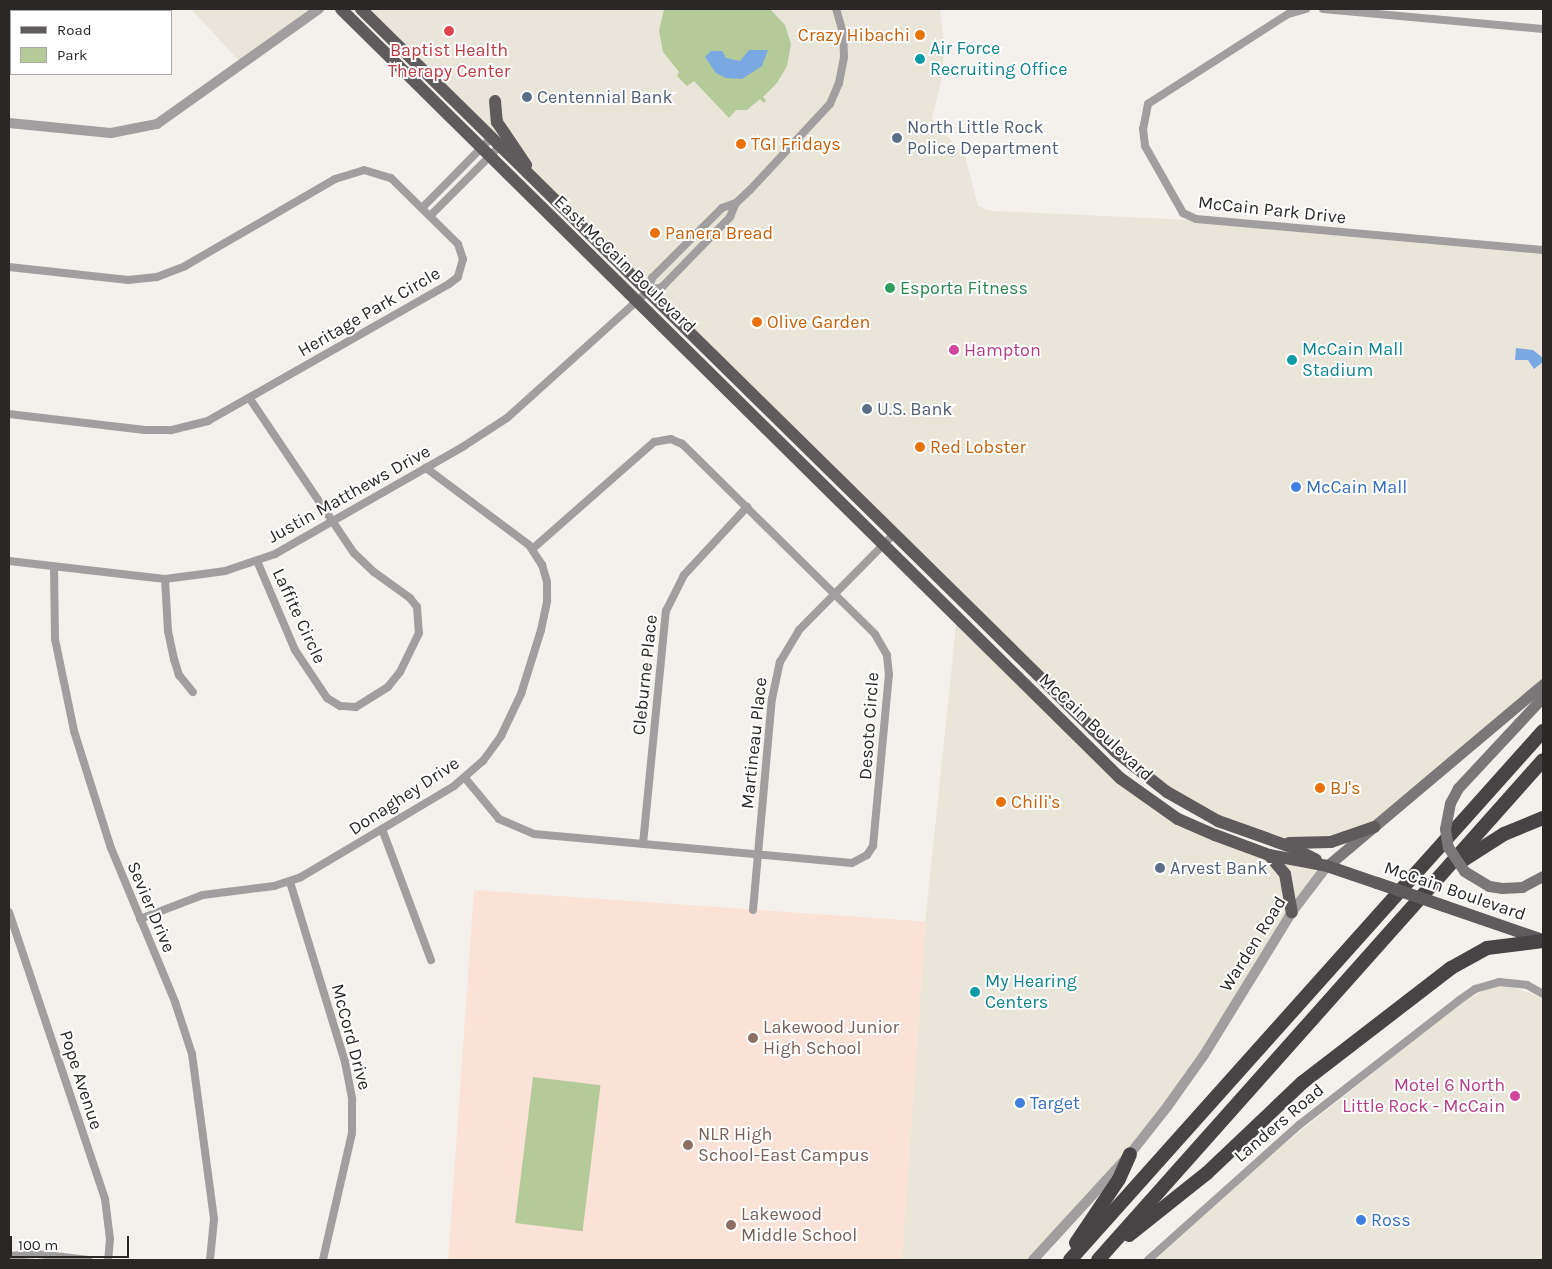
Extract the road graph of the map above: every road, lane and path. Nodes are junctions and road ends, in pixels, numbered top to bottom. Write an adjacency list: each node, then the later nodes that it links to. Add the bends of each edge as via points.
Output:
1 (319, 9): 9 (street, via 157,124 110,133)
2 (341, 9): 11 (main road, East McCain Boulevard)
3 (361, 9): 10 (main road, East McCain Boulevard)
4 (836, 9): 13 (street, via 843,33 844,57 834,97 815,122)
5 (1306, 9): 16 (street, McCain Park Drive, via 1288,14 1148,104 1143,129 1145,146 1184,214 1196,220)
6 (1323, 9): 7 (street)
7 (1543, 29)
8 (495, 101): 12 (main road, via 496,122)
9 (9, 123)
10 (496, 142): 11 (street); 11 (street); 12 (main road, East McCain Boulevard)
11 (486, 152): 14 (street); 15 (street); 19 (main road, East McCain Boulevard)
12 (537, 182): 18 (main road, East McCain Boulevard)
13 (736, 203): 18 (street, via 730,217 662,286); 18 (street, via 722,208 652,278)
14 (422, 208): 15 (street, Heritage Park Circle); 17 (street, Heritage Park Circle, via 390,178 371,170 357,170 185,266 161,276 128,280)
15 (430, 216): 20 (street, Heritage Park Circle, via 462,252 463,265 458,277)
16 (1543, 250)
17 (9, 267)
18 (648, 291): 19 (street, Justin Matthews Drive); 25 (main road, East McCain Boulevard)
19 (637, 300): 22 (street, Justin Matthews Drive, via 507,418); 26 (main road, East McCain Boulevard)
20 (250, 400): 21 (street, Heritage Park Circle, via 208,421 165,430 135,430); 24 (street, Laffite Circle)
21 (9, 414)
22 (426, 468): 24 (street, Justin Matthews Drive); 27 (street, Donaghey Drive)
23 (747, 507): 27 (street, Desoto Circle, via 682,444 664,440 654,442); 32 (street, Desoto Circle); 43 (street, Cleburne Place, via 684,575 666,611)
24 (332, 522): 29 (street, Justin Matthews Drive); 29 (street, Laffite Circle, via 354,553 410,598 419,611 419,633 400,672 388,687 362,705 350,707 333,703 316,683 295,650)
25 (894, 534): 26 (street, Martineau Place); 42 (main road, McCain Boulevard, via 1134,767 1168,792 1218,821)
26 (884, 544): 32 (street, Martineau Place); 45 (main road, McCain Boulevard, via 1120,778 1178,819)
27 (532, 549): 38 (street, Donaghey Drive, via 542,565 547,587 541,630 512,718 492,750)
28 (9, 561): 30 (street, Justin Matthews Drive)
29 (257, 561): 31 (street, Justin Matthews Drive, via 225,571)
30 (54, 567): 31 (street, Justin Matthews Drive); 53 (street, Sevier Drive, via 55,639 67,703 111,848)
31 (165, 579): 34 (street, via 168,631 174,659 180,675)
32 (834, 594): 44 (street, Martineau Place, via 799,630 786,649 775,677); 44 (street, Desoto Circle, via 875,634 889,662 873,846 867,855 852,863)
33 (1543, 684): 40 (main road, Warden Road)
34 (193, 692)
35 (1543, 697): 48 (main road, bridge, via 1458,788 1450,803 1445,829 1448,847 1464,871 1489,886 1522,887)
36 (1543, 731): 67 (highway)
37 (1543, 760): 47 (highway)
38 (465, 778): 41 (street, Donaghey Drive); 43 (street, Desoto Circle, via 499,819 525,832)
39 (1543, 818): 47 (highway, via 1504,834)
40 (1374, 826): 42 (main road, via 1331,842); 46 (main road, Warden Road)
41 (382, 830): 49 (street, Donaghey Drive); 55 (street)
42 (1278, 842): 46 (main road, McCain Boulevard)
43 (643, 844): 44 (street, Desoto Circle)
44 (758, 854): 50 (street, Martineau Place)
45 (1269, 855): 46 (main road, McCain Boulevard); 52 (main road, via 1285,874)
46 (1327, 866): 52 (street, Warden Road); 54 (main road, McCain Boulevard, bridge)
47 (1444, 871): 59 (highway)
48 (1543, 876)
49 (290, 882): 53 (street, Donaghey Drive, via 203,895); 64 (street, McCord Drive, via 345,1062 352,1098 352,1133)
50 (753, 910)
51 (9, 912): 62 (street, Pope Avenue, via 105,1199 110,1238)
52 (1292, 912): 57 (street, Warden Road, via 1204,1055)
53 (140, 919): 63 (street, Sevier Drive, via 175,1002 192,1054 214,1219)
54 (1543, 941): 59 (highway, via 1487,948 1451,968 1322,1067 1207,1173)
55 (431, 960)
56 (1543, 994): 68 (street, Landers Road, via 1527,985 1498,982 1475,989 1458,1000 1299,1125)
57 (1130, 1154): 65 (street, Warden Road); 66 (highway, via 1119,1180)
58 (9, 1256): 60 (street); 61 (street, via 37,1254)
59 (1100, 1258)
60 (11, 1260)
61 (89, 1260)
62 (108, 1260)
63 (210, 1260)
64 (323, 1260)
65 (1033, 1260)
66 (1064, 1260)
67 (1070, 1260)
68 (1148, 1260)

